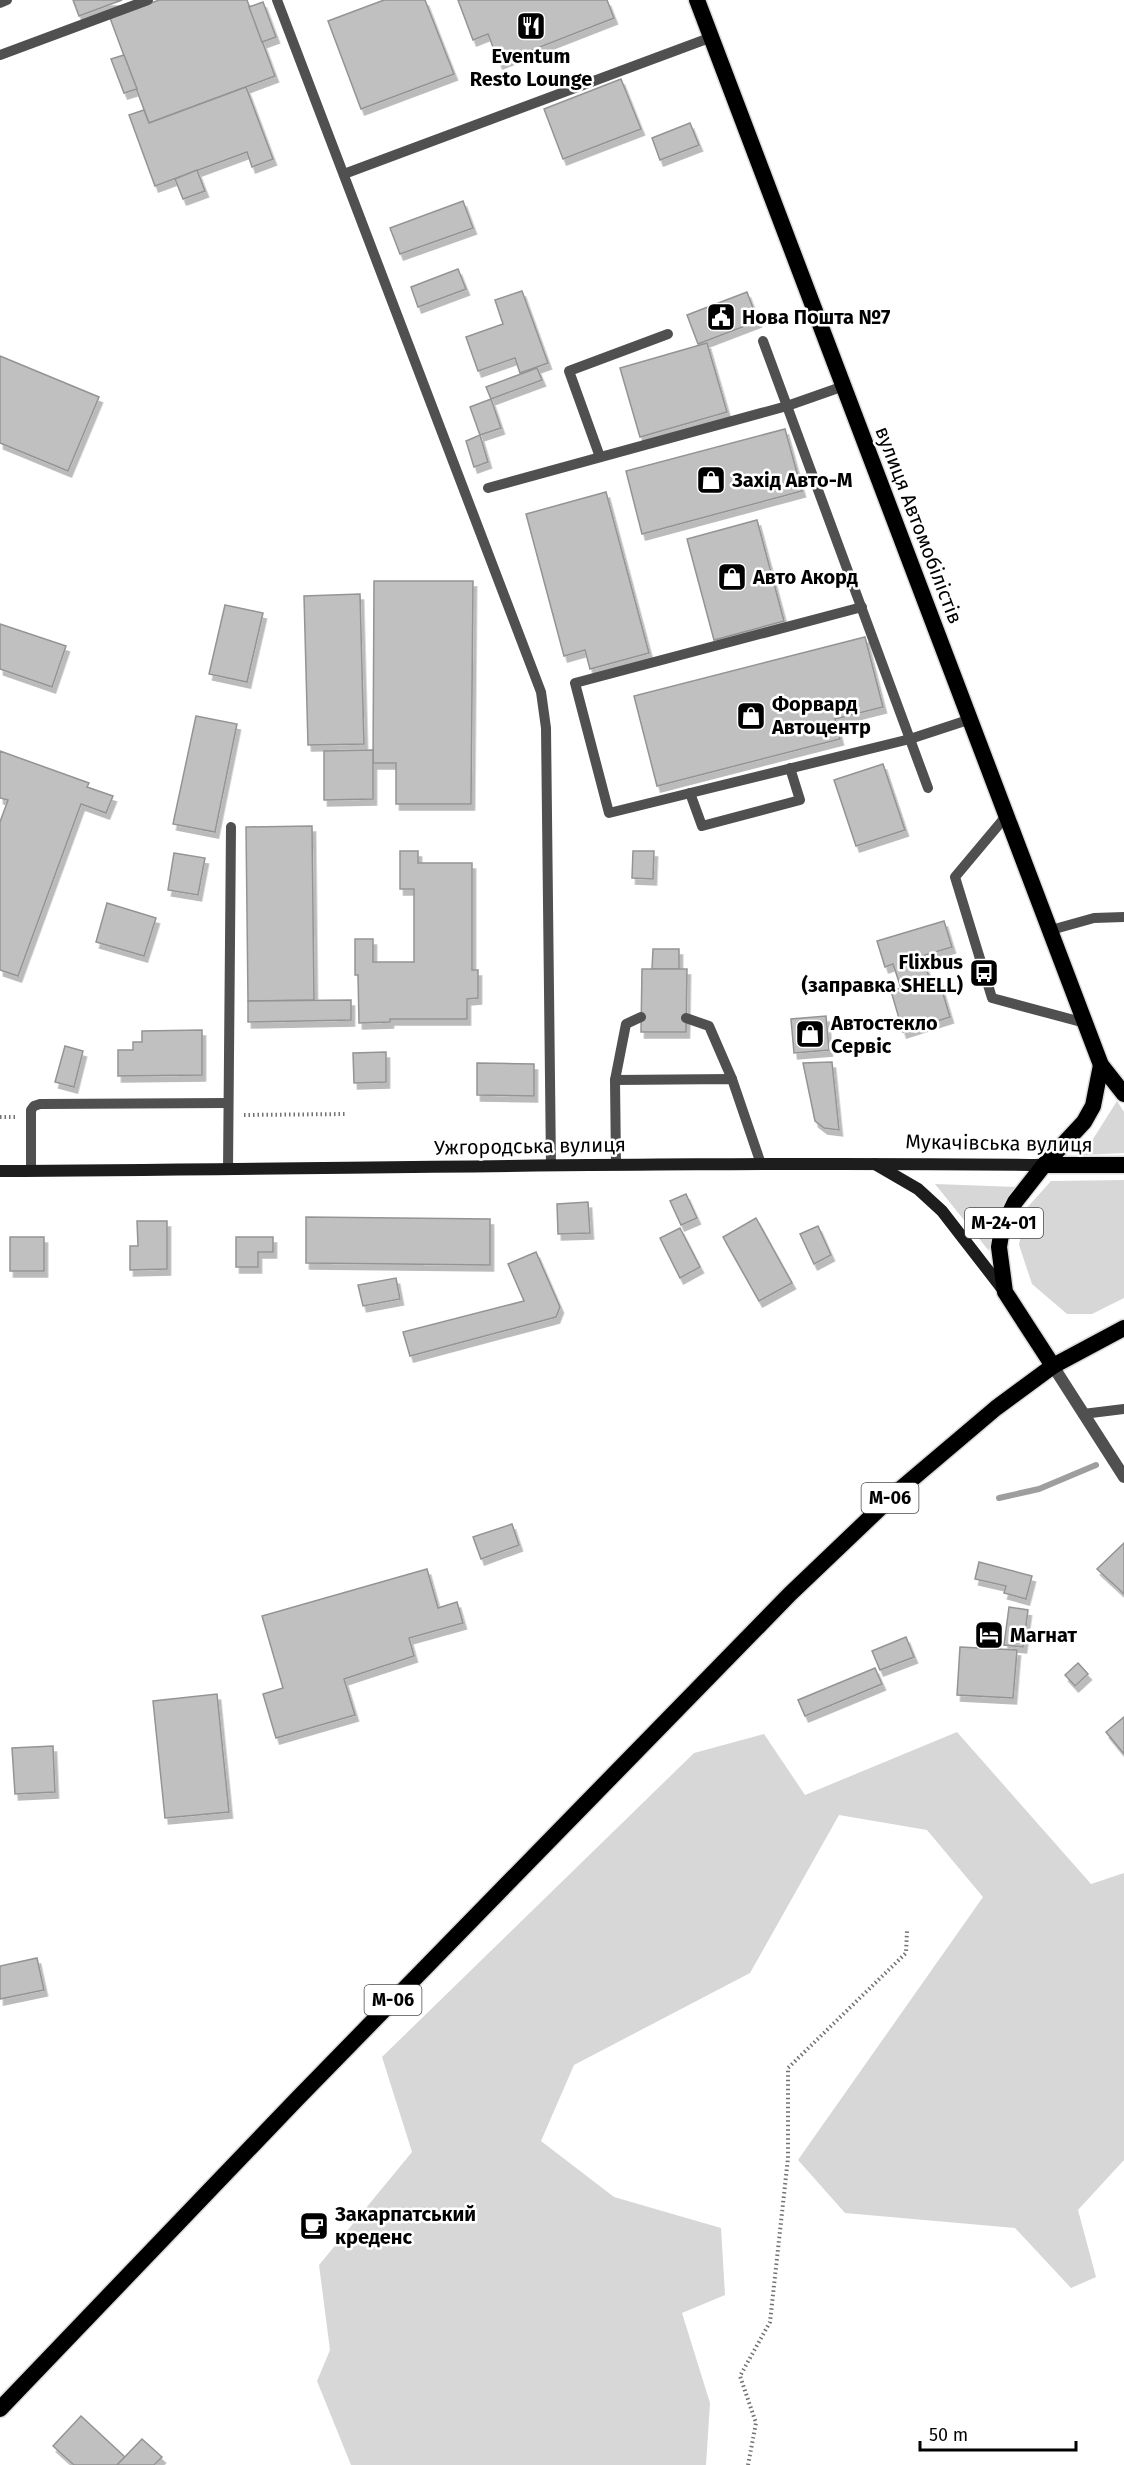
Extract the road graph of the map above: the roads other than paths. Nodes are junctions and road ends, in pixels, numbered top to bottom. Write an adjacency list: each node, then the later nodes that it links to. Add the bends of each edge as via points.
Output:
1 (7, 0): 5 (lane)
2 (148, 0): 7 (lane)
3 (278, 0): 8 (lane)
4 (698, 0): 6 (highway, вулиця Автомобілістів)
5 (0, 3)
6 (712, 37): 8 (lane); 11 (highway, вулиця Автомобілістів)
7 (0, 55)
8 (344, 174): 37 (lane, via 541,692 546,728)
9 (668, 334): 13 (lane, via 569,371)
10 (763, 341): 12 (lane)
11 (844, 386): 12 (lane); 16 (highway, вулиця Автомобілістів)
12 (787, 406): 13 (lane); 15 (lane)
13 (600, 457): 14 (lane)
14 (488, 488)
15 (862, 608): 17 (lane); 20 (lane, via 575,683 609,813)
16 (971, 719): 17 (lane); 21 (highway, вулиця Автомобілістів)
17 (910, 739): 18 (lane); 19 (lane)
18 (789, 768): 20 (lane); 20 (lane, via 800,800 702,826)
19 (928, 788)
20 (690, 793)
21 (1007, 815): 24 (highway, вулиця Автомобілістів); 27 (lane, via 955,877 992,998)
22 (231, 827): 32 (lane)
23 (1124, 917): 24 (lane, via 1094,918)
24 (1051, 930): 27 (highway, вулиця Автомобілістів)
25 (641, 1017): 30 (lane, via 626,1024)
26 (686, 1018): 29 (lane, via 709,1026)
27 (1085, 1023): 28 (highway, вулиця Автомобілістів)
28 (1101, 1065): 31 (highway, вулиця Автомобілістів); 36 (highway, М-24-01, via 1093,1106 1084,1122)
29 (732, 1079): 30 (lane); 35 (lane)
30 (615, 1080): 34 (lane)
31 (1124, 1094)
32 (228, 1103): 39 (lane); 41 (lane, via 34,1106)
33 (874, 1163): 35 (main road, Ужгородська вулиця); 36 (main road, Мукачівська вулиця); 42 (main road, via 918,1189 942,1211)
34 (616, 1164): 35 (main road, Ужгородська вулиця); 37 (main road, Ужгородська вулиця)
35 (760, 1164)
36 (1044, 1165): 38 (highway, Мукачівська вулиця); 42 (highway, М-24-01, via 1015,1202 1002,1229 999,1247)
37 (551, 1166): 39 (main road, Ужгородська вулиця)
38 (1124, 1166)
39 (228, 1170): 41 (main road, Ужгородська вулиця)
40 (0, 1171): 41 (main road, Ужгородська вулиця)
41 (31, 1171)
42 (1005, 1292): 44 (highway, М-24-01)
43 (1124, 1328): 44 (highway, М-06)
44 (1053, 1366): 46 (street); 48 (highway, М-06, via 991,1412 898,1491 790,1594 305,2090)
45 (1124, 1409): 46 (lane)
46 (1083, 1414): 47 (street)
47 (1124, 1477)
48 (0, 2409)

